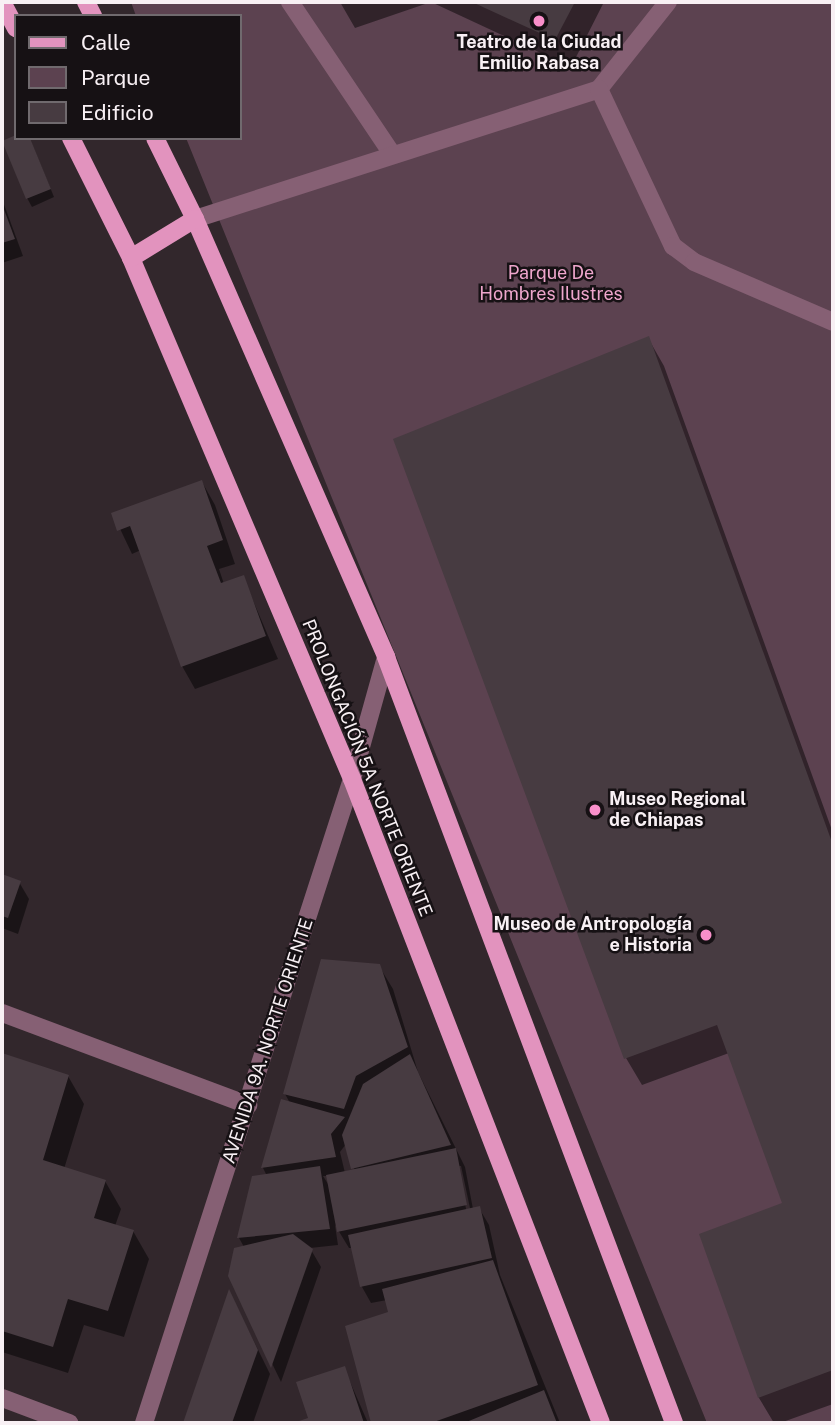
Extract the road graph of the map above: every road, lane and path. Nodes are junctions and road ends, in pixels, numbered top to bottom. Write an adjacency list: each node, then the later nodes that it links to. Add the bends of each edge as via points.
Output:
1 (2, 2): 4 (main road)
2 (290, 2): 8 (street)
3 (668, 2): 5 (street)
4 (14, 25)
5 (599, 89): 8 (street); 11 (street, via 673,246 695,262)
6 (72, 140): 10 (main road, PROLONGACIÓN 5A NORTE ORIENTE)
7 (156, 140): 9 (main road)
8 (393, 155): 9 (street)
9 (195, 219): 10 (main road); 12 (main road)
10 (131, 257): 13 (main road, PROLONGACIÓN 5A NORTE ORIENTE)
11 (833, 322)
12 (386, 657): 13 (street, AVENIDA 9A. NORTE ORIENTE); 20 (main road)
13 (352, 779): 15 (street, AVENIDA 9A. NORTE ORIENTE); 19 (main road, PROLONGACIÓN 5A NORTE ORIENTE)
14 (2, 1013): 15 (street)
15 (248, 1105): 18 (street, AVENIDA 9A. NORTE ORIENTE)
16 (2, 1398): 17 (street)
17 (69, 1423)
18 (144, 1423)
19 (601, 1423)
20 (674, 1423)

